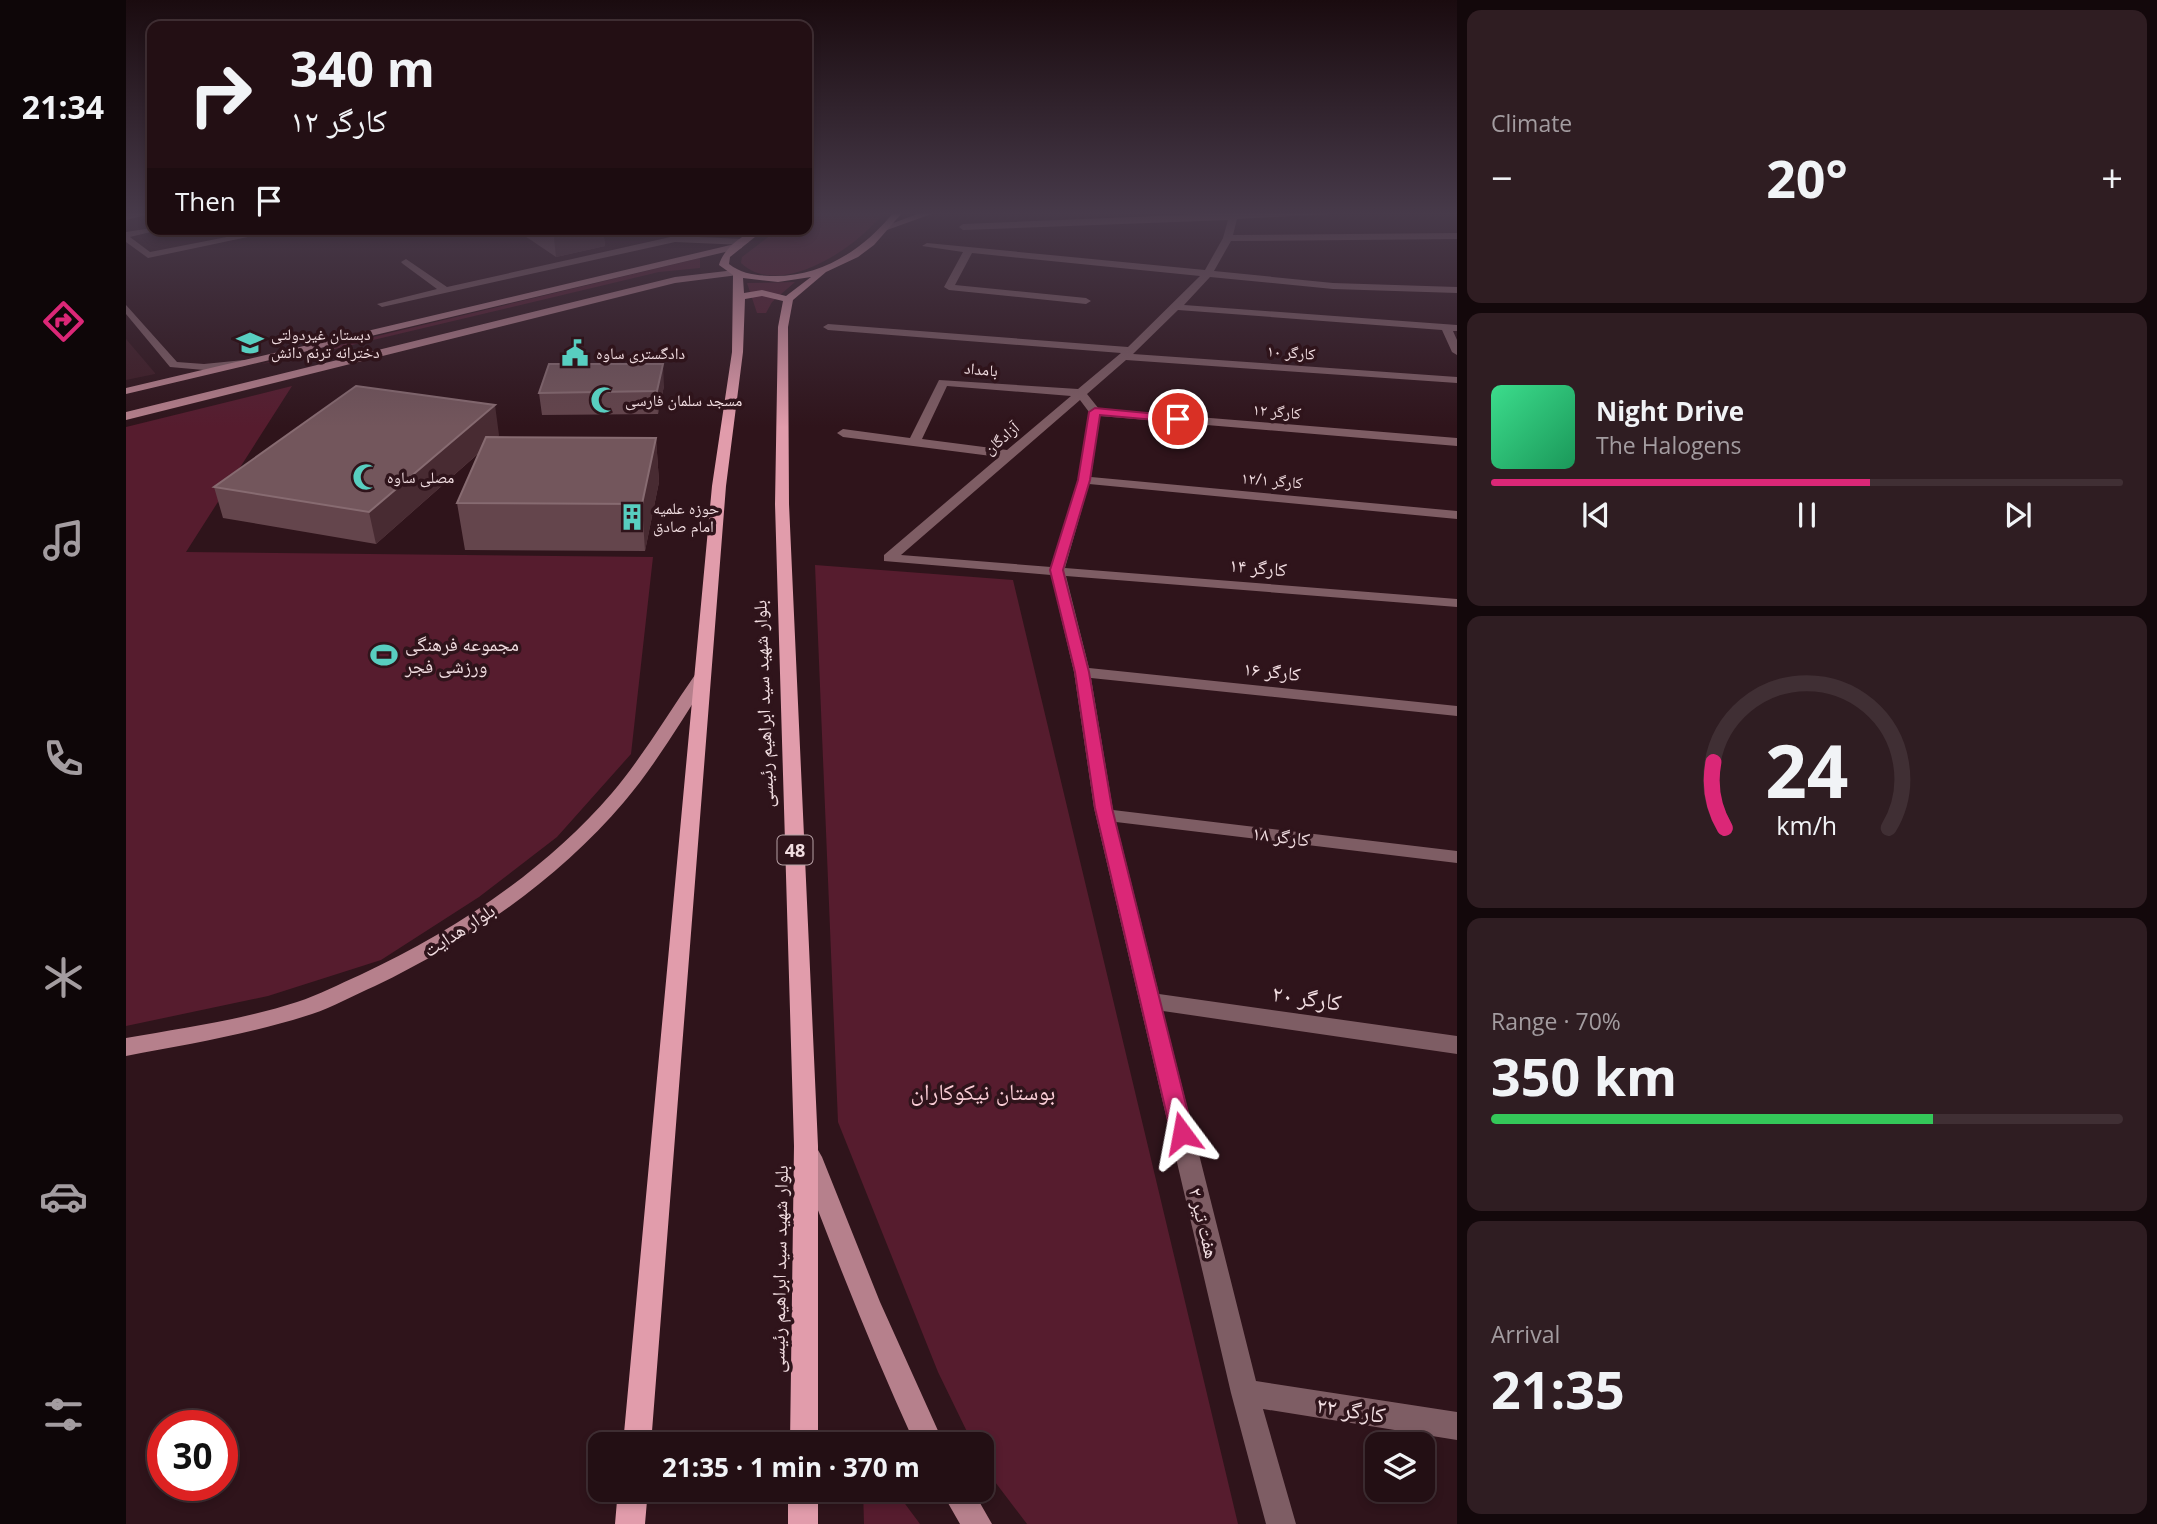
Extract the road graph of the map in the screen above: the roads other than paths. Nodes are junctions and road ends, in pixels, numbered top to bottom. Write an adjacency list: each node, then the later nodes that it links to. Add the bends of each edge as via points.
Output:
1 (438, 284): 11 (street)
2 (467, 284): 11 (street)
3 (573, 284): 23 (main road)
4 (618, 284): 27 (main road)
5 (657, 284): 29 (main road)
6 (736, 284): 13 (main road)
7 (807, 284): 14 (main road)
8 (951, 284): 15 (street)
9 (1198, 284): 17 (street, آزادگان)
10 (1315, 284): 12 (street)
11 (445, 289): 16 (street)
12 (1457, 290)
13 (740, 297): 14 (main road, via 762,293); 39 (main road)
14 (788, 299): 46 (main road, بلوار شهید سید ابراهیم رئیسی / 48, via 783,327 782,504)
15 (1086, 301)
16 (382, 304)
17 (1176, 307): 20 (street); 22 (street, آزادگان)
18 (126, 308): 23 (street, via 174,365)
19 (828, 327): 22 (street, کارگر ۱۰)
20 (1451, 328): 21 (street)
21 (1457, 352)
22 (1127, 353): 24 (street, کارگر ۱۰); 26 (street, آزادگان)
23 (244, 363): 25 (main road)
24 (1457, 380)
25 (126, 391)
26 (1081, 393): 28 (street); 31 (street, بامداد, via 943,382); 33 (street, آزادگان)
27 (126, 401)
28 (1095, 412): 32 (street, کارگر ۱۲); 34 (street)
29 (126, 416)
30 (843, 433): 31 (street)
31 (915, 441): 33 (street)
32 (1457, 442)
33 (1009, 454): 36 (street, آزادگان, via 889,558)
34 (1084, 480): 35 (street, کارگر ۱۲/۱); 36 (street)
35 (1457, 515)
36 (1057, 570): 37 (street, کارگر ۱۴); 38 (street, هفت تیر ۲)
37 (1457, 603)
38 (1082, 672): 40 (street, کارگر ۱۶); 41 (street, هفت تیر ۲)
39 (703, 674): 45 (main road, بلوار هدایت, via 645,764 605,813 552,863 483,917 410,961 308,1007); 49 (main road)
40 (1457, 711)
41 (1105, 816): 42 (street, کارگر ۱۸); 43 (street, هفت تیر ۲)
42 (1457, 857)
43 (1150, 1001): 44 (street, کارگر ۲۰); 47 (street, هفت تیر ۲)
44 (1457, 1045)
45 (126, 1047)
46 (806, 1146): 50 (main road, بلوار شهید سید ابراهیم رئیسی / 48); 51 (main road, via 852,1270)
47 (1245, 1393): 48 (street, کارگر ۲۲); 58 (street, هفت تیر ۲)
48 (1457, 1426)
49 (638, 1432)
50 (804, 1432)
51 (924, 1432)
52 (632, 1502): 55 (main road)
53 (803, 1502): 56 (main road)
54 (963, 1502): 57 (main road)
55 (630, 1524)
56 (803, 1524)
57 (977, 1524)
58 (1281, 1524)

